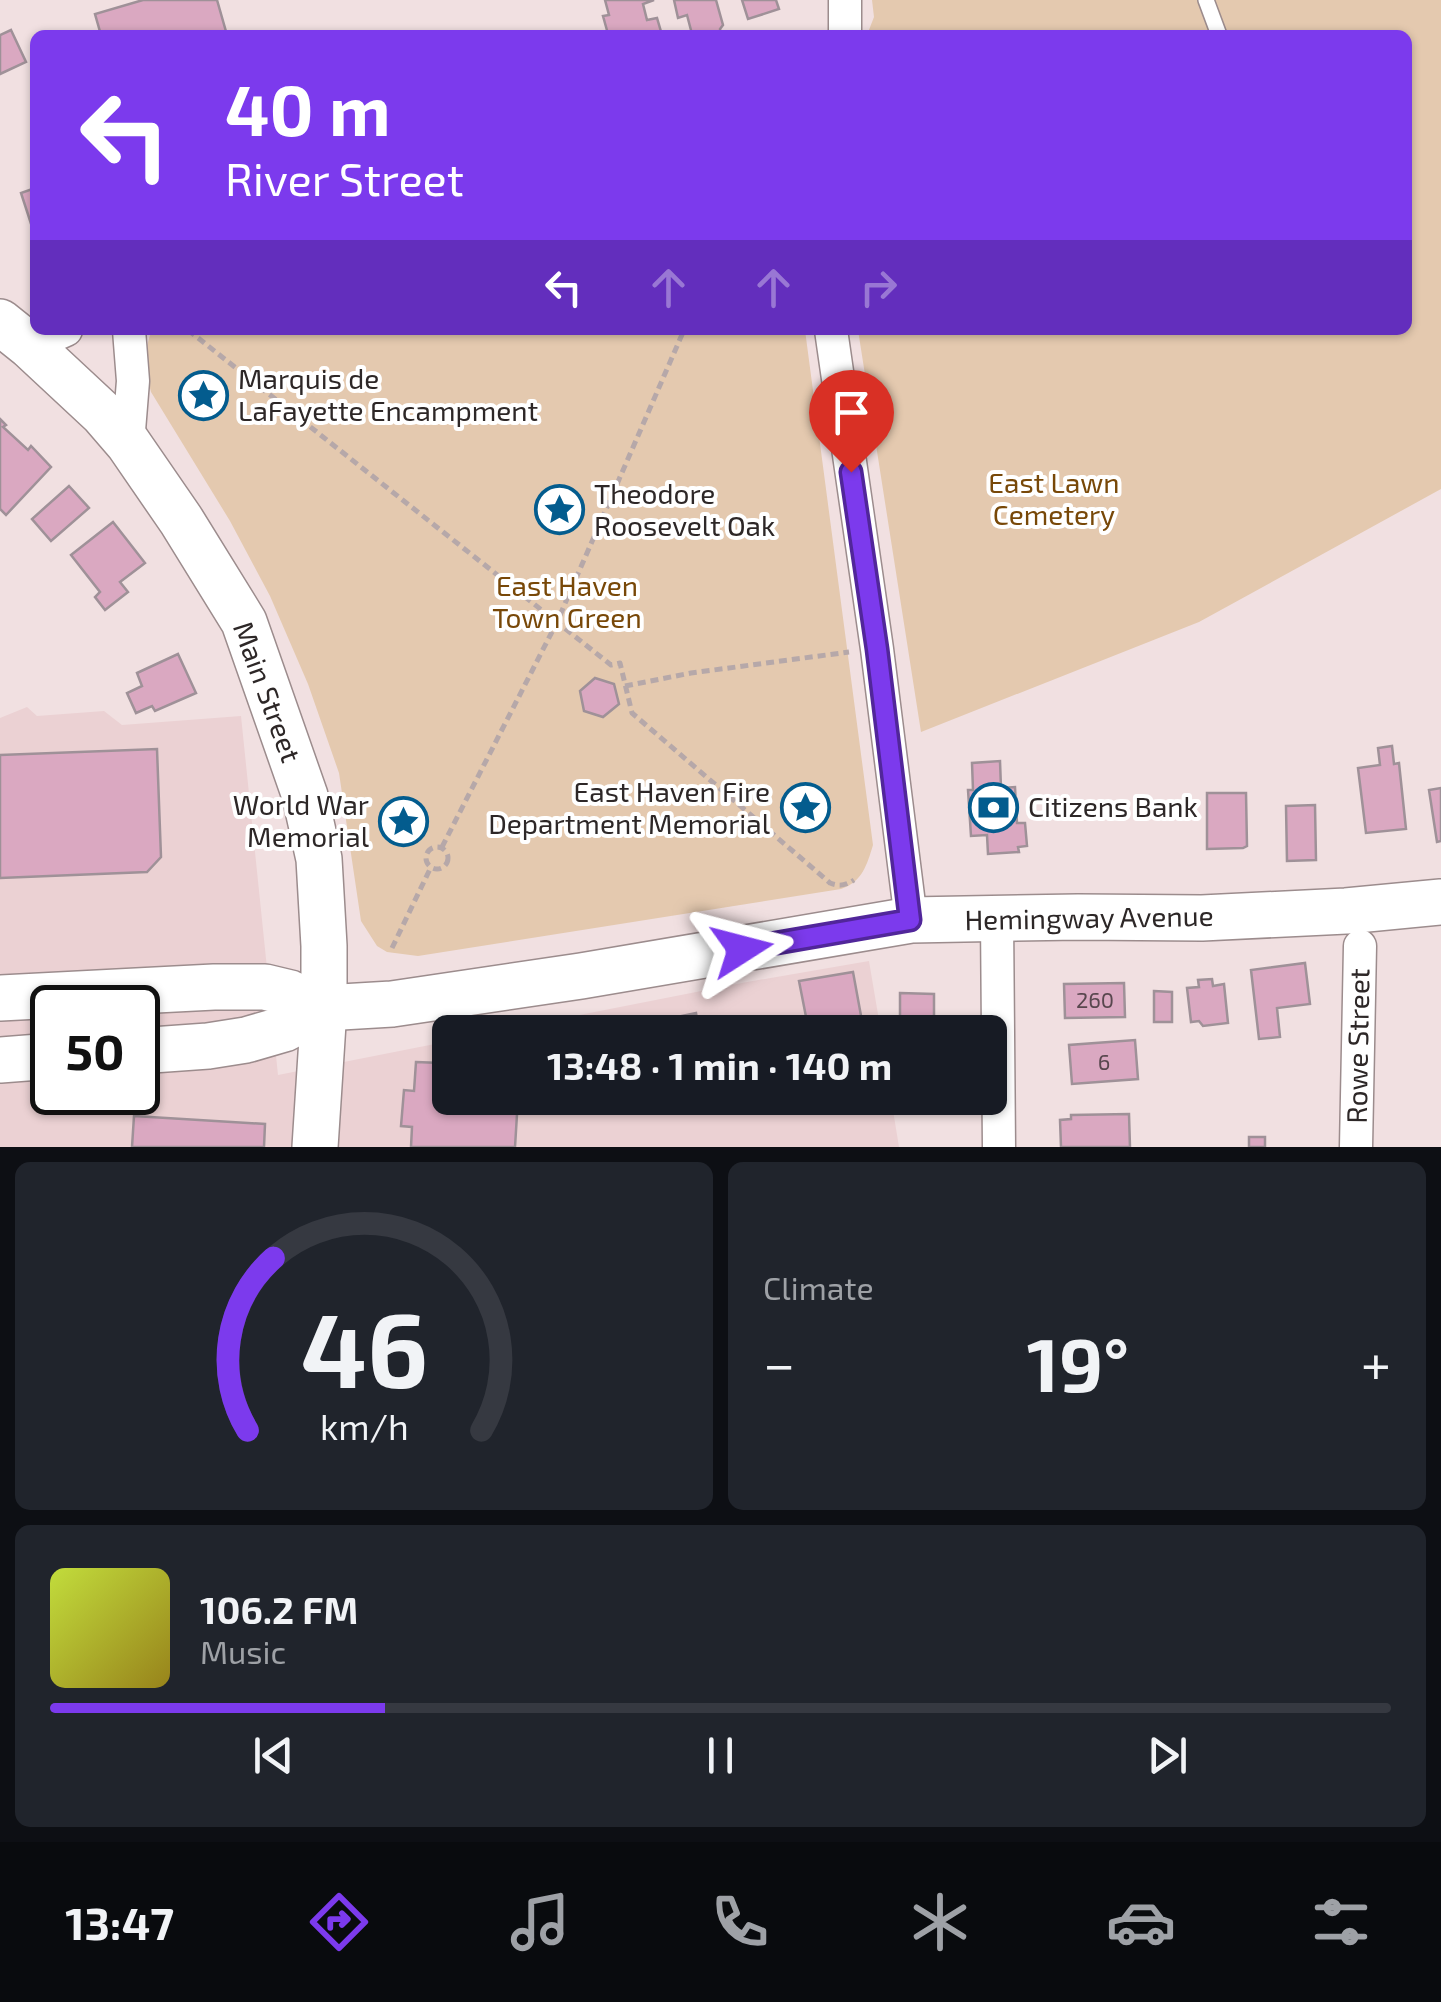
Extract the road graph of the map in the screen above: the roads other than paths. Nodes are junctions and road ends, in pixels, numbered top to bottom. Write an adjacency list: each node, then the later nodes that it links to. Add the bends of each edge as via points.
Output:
1 (845, 0): 3 (street)
2 (1206, 0): 4 (lane)
3 (845, 30)
4 (1217, 30)
5 (34, 335): 8 (main road, Main Street)
6 (129, 335): 8 (street)
7 (832, 335): 11 (street)
8 (128, 443): 14 (main road, Main Street, via 244,622 306,796 318,859)
9 (1441, 902): 10 (main road, Hemingway Avenue, via 1202,918)
10 (997, 918): 11 (main road, Hemingway Avenue); 19 (street)
11 (910, 920): 14 (main road, Hemingway Avenue, via 392,1004)
12 (1360, 946): 20 (street, Rowe Street)
13 (0, 998): 14 (main road, Hemingway Avenue, via 266,987)
14 (324, 1008): 15 (main road, Hemingway Avenue, via 246,1040); 18 (main road, Main Street)
15 (160, 1049)
16 (30, 1058): 17 (main road)
17 (0, 1060)
18 (315, 1147)
19 (999, 1147)
20 (1356, 1147)

